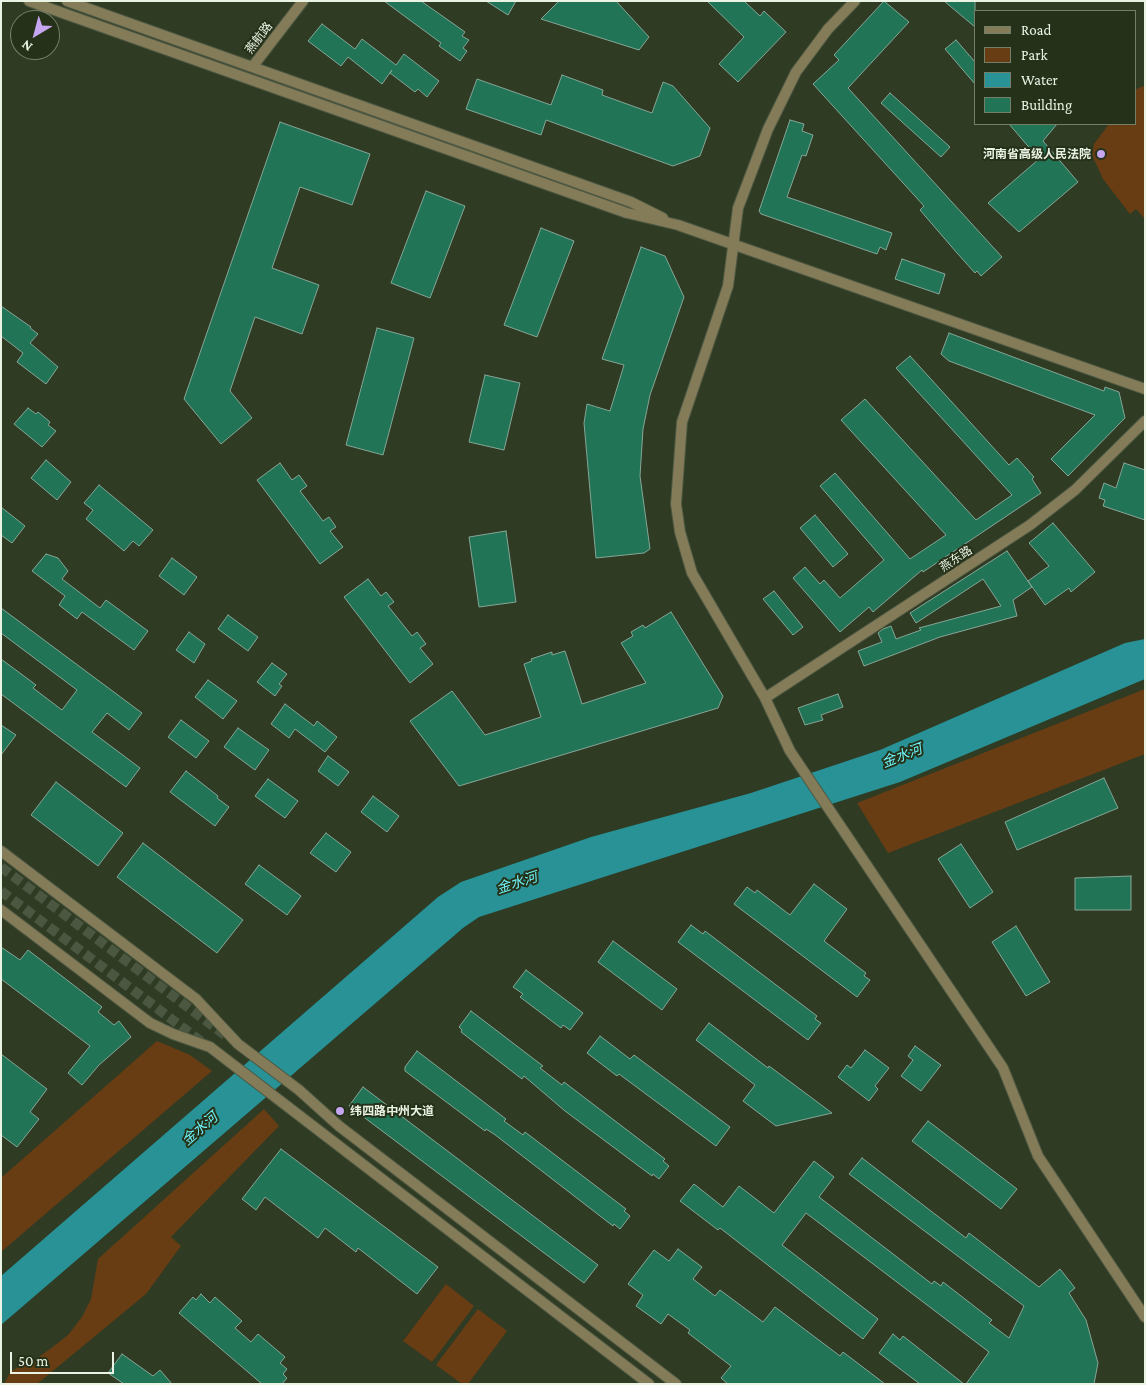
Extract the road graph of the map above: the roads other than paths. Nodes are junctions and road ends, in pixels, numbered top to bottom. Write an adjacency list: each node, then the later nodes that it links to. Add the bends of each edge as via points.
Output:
1 (29, 1): 6 (street, via 627,213)
2 (67, 1): 5 (street)
3 (304, 1): 5 (street, 燕航路)
4 (855, 1): 7 (street, via 828,29 792,80 768,129 738,208)
5 (253, 66): 6 (street, via 631,202)
6 (678, 225): 7 (street)
7 (734, 245): 8 (street); 10 (street, via 728,286 682,422 676,504 692,573)
8 (1145, 389)
9 (1145, 421): 10 (street, 燕东路, via 1075,490 1030,526)
10 (765, 698): 13 (street, via 790,751 1002,1068 1038,1156)
11 (1, 850): 15 (street, via 196,999 238,1044 299,1090 339,1126)
12 (1, 910): 14 (street, via 150,1023 210,1047)
13 (1145, 1317)
14 (649, 1384)
15 (676, 1384)

